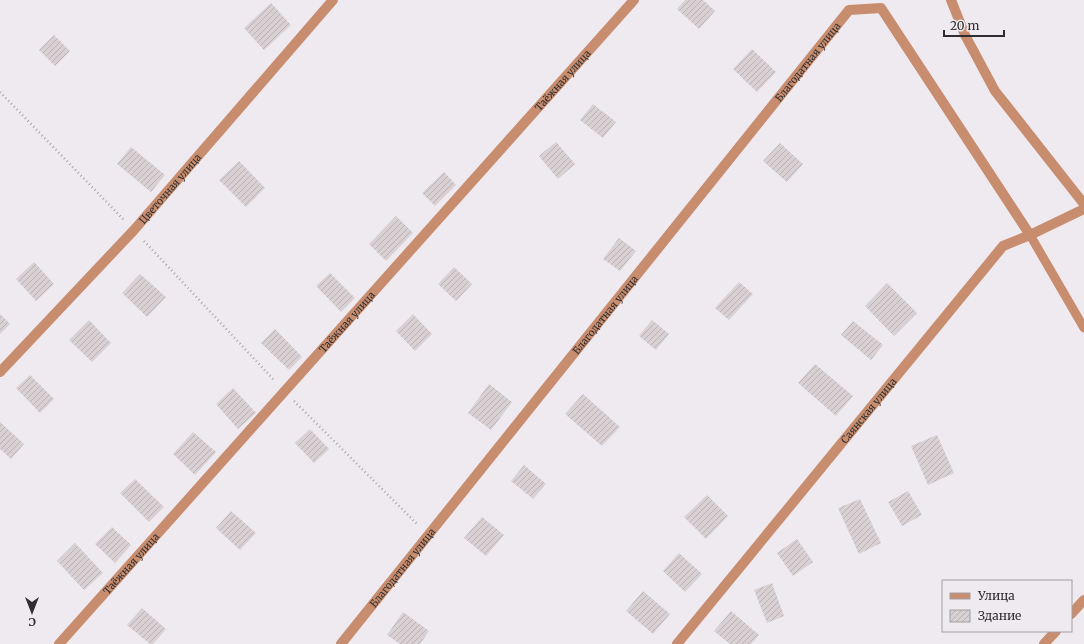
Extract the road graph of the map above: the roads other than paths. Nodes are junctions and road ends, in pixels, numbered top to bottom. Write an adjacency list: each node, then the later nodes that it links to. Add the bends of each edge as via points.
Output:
1 (333, 0): 8 (street, Цветочная улица, via 134,230)
2 (634, 0): 12 (street, Таёжная улица)
3 (951, 0): 4 (street, via 964,35 995,92)
4 (1084, 204)
5 (1084, 209): 6 (street, Саянская улица)
6 (1030, 235): 7 (lane); 13 (street, Благодатная улица, via 881,8 849,10); 14 (street, Саянская улица, via 1003,246)
7 (1084, 328)
8 (0, 372)
9 (1084, 600): 10 (street)
10 (1072, 613)
11 (1055, 632): 15 (street)
12 (59, 644)
13 (341, 644)
14 (677, 644)
15 (1044, 644)

